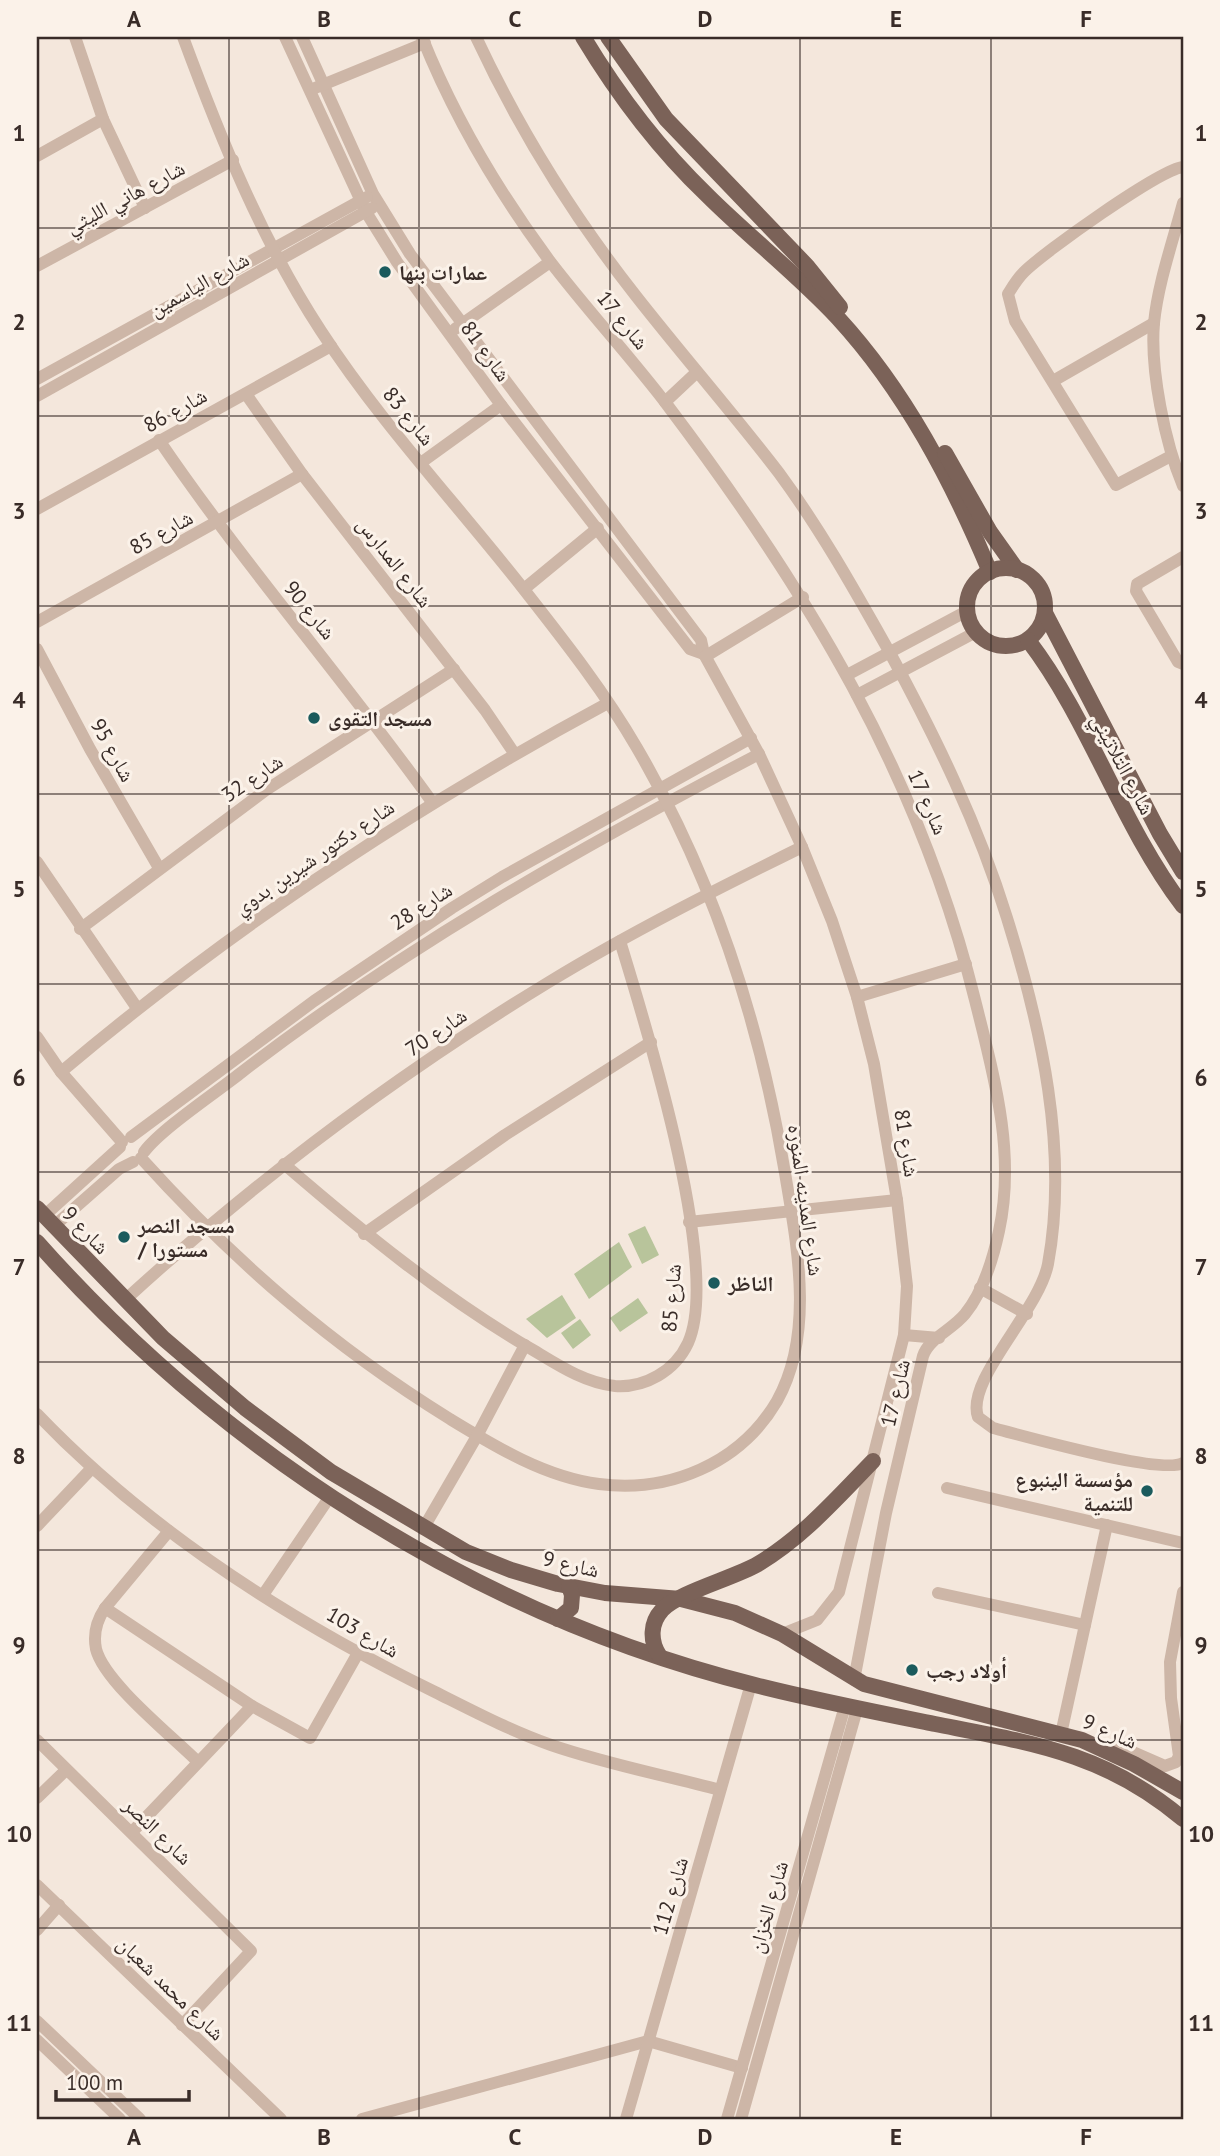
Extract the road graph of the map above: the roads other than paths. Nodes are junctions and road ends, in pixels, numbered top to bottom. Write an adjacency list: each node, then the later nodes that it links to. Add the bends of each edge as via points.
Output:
1 (75, 37): 11 (street)
2 (183, 37): 13 (street, شارع 83)
3 (285, 37): 10 (street, شارع 81)
4 (302, 37): 9 (street, شارع 81)
5 (476, 37): 29 (street, via 556,185)
6 (583, 37): 48 (main road, via 668,155 838,318 878,368 945,475)
7 (608, 37): 47 (main road, via 666,119 807,266 870,343 926,421)
8 (423, 40): 9 (street); 21 (street, شارع 17, via 471,141)
9 (322, 85): 10 (street); 15 (street, شارع 81)
10 (308, 91): 17 (street, شارع 81)
11 (103, 119): 12 (street); 18 (street)
12 (37, 156)
13 (233, 160): 18 (street, شارع هاني الليثي); 19 (street, شارع 83)
14 (1183, 167): 31 (street, via 1136,191 1026,270 1008,294 1009,307)
15 (376, 199): 17 (street, شارع الياسمين); 25 (street, شارع 81)
16 (1183, 203): 24 (street)
17 (363, 206): 19 (street, شارع الياسمين); 20 (street, شارع الياسمين); 26 (street, شارع 81)
18 (145, 208): 22 (street, شارع هاني الليثي)
19 (274, 247): 20 (street, شارع 83); 23 (street, شارع الياسمين)
20 (281, 260): 27 (street, شارع الياسمين); 28 (street, شارع 83)
21 (550, 262): 25 (street); 34 (street, شارع 17)
22 (37, 267)
23 (139, 322): 27 (street); 30 (street, شارع الياسمين)
24 (1154, 323): 31 (street); 37 (street, via 1158,386)
25 (462, 324): 26 (street); 39 (street, شارع 81)
26 (449, 334): 35 (street, شارع 81)
27 (146, 335): 33 (street, شارع الياسمين)
28 (331, 346): 32 (street, شارع 86); 38 (street, شارع 83)
29 (697, 372): 34 (street); 57 (street, via 810,517)
30 (37, 379)
31 (1053, 381): 37 (street, via 1116,485)
32 (246, 394): 36 (street, شارع 86); 40 (street, شارع المدارس)
33 (37, 396)
34 (665, 402): 50 (street, شارع 17, via 746,510)
35 (501, 405): 38 (street); 41 (street, شارع 81)
36 (159, 440): 43 (street, شارع 86); 44 (street, شارع 90)
37 (1171, 456): 42 (street)
38 (422, 462): 49 (street, شارع 83)
39 (567, 464): 41 (street); 58 (street, شارع 81, via 697,634)
40 (302, 474): 44 (street, شارع 85); 60 (street, شارع المدارس)
41 (555, 474): 45 (street, شارع 81)
42 (1183, 486)
43 (37, 509)
44 (216, 523): 53 (street, شارع 85); 65 (street, شارع 90)
45 (597, 528): 49 (street); 58 (street, شارع 81, via 690,649)
46 (1183, 557): 59 (street, via 1144,579 1136,591)
47 (1017, 570): 48 (main road); 52 (main road, via 1039,586)
48 (990, 572): 51 (main road, via 972,588)
49 (524, 589): 64 (street, شارع 83)
50 (803, 597): 58 (street); 62 (street, شارع 17)
51 (967, 611): 54 (main road); 57 (street)
52 (1045, 613): 55 (main road); 75 (main road, شارع التلاتيني)
53 (37, 622)
54 (976, 632): 55 (main road, via 1001,646); 61 (street)
55 (1028, 640): 79 (main road, شارع التلاتيني, via 1055,680 1141,843)
56 (37, 649): 74 (street, شارع 95)
57 (888, 651): 61 (street); 62 (street)
58 (705, 655): 66 (street, شارع 81)
59 (1183, 664)
60 (454, 669): 65 (street, شارع 32); 67 (street, شارع المدارس)
61 (900, 671): 63 (street); 100 (street, via 971,817 1007,919 1035,1024 1053,1130 1056,1202 1047,1270)
62 (847, 675): 63 (street, شارع 17)
63 (857, 695): 82 (street, شارع 17, via 929,852)
64 (608, 703): 67 (street, شارع دكتور شيرين بدوي); 69 (street, شارع 83)
65 (374, 721): 70 (street, شارع 90); 74 (street, شارع 32, via 266,790)
66 (751, 738): 68 (street, شارع 81); 69 (street, شارع 28)
67 (514, 753): 70 (street, شارع دكتور شيرين بدوي)
68 (759, 754): 71 (street, شارع 28); 72 (street, شارع 81)
69 (659, 788): 71 (street, شارع المدينه المنوره); 76 (street, شارع 28)
70 (432, 802): 84 (street, شارع دكتور شيرين بدوي)
71 (666, 802): 77 (street, شارع 28); 78 (street, شارع المدينه المنوره)
72 (802, 847): 78 (street, شارع 70); 83 (street, شارع 81)
73 (37, 862): 80 (street)
74 (159, 868): 80 (street, شارع 32)
75 (1183, 872)
76 (502, 877): 77 (street); 88 (street, شارع 28, via 314,1001)
77 (509, 889): 89 (street, شارع 28, via 324,1012)
78 (708, 894): 81 (street, شارع 70); 92 (street, شارع المدينه المنوره, via 761,1049)
79 (1183, 906)
80 (80, 929): 84 (street)
81 (620, 941): 86 (street, شارع 85); 90 (street, شارع 70, via 481,1025)
82 (966, 964): 83 (street); 98 (street, شارع 17, via 994,1076 1005,1144 1002,1213)
83 (857, 996): 91 (street, شارع 81, via 874,1063)
84 (136, 1008): 87 (street, شارع دكتور شيرين بدوي)
85 (37, 1037): 87 (street)
86 (651, 1042): 94 (street, شارع 85); 96 (street, via 505,1135)
87 (61, 1072): 88 (street)
88 (125, 1142): 89 (street, via 142,1143); 89 (street, via 123,1158); 93 (street, شارع 28)
89 (139, 1157): 93 (street, شارع 28); 95 (street, شارع المدينه المنوره)
90 (284, 1164): 95 (street, شارع 70); 96 (street, شارع 85)
91 (897, 1200): 92 (street); 101 (street, شارع 81, via 907,1286)
92 (791, 1211): 94 (street); 105 (street, شارع المدينه المنوره, via 798,1343 775,1404 740,1445 684,1477 622,1486 559,1475)
93 (45, 1217): 99 (main road, شارع 9)
94 (689, 1222): 103 (street, شارع 85, via 695,1284 693,1327 681,1356 670,1367 643,1383 612,1386 582,1377)
95 (204, 1227): 99 (street, شارع 70); 105 (street, شارع المدينه المنوره, via 347,1349)
96 (364, 1234): 103 (street, شارع 85)
97 (39, 1248): 110 (main road, شارع 9, via 170,1374)
98 (980, 1288): 100 (street); 102 (street, شارع 17, via 963,1317)
99 (125, 1300): 115 (main road, شارع 9, via 203,1374 287,1441)
100 (1027, 1314): 107 (street, via 982,1381 975,1411 982,1422 1112,1457 1172,1468)
101 (904, 1335): 102 (street); 106 (street, شارع 81)
102 (939, 1338): 112 (street, شارع 17, via 926,1349 921,1364)
103 (524, 1345): 105 (street)
104 (37, 1414): 108 (street, شارع 103)
105 (477, 1436): 115 (street)
106 (873, 1461): 111 (street, شارع 81); 122 (main road, via 782,1548)
107 (1183, 1463)
108 (92, 1468): 114 (street); 116 (street, شارع 103)
109 (947, 1488): 113 (street)
110 (331, 1495): 121 (street); 124 (main road, شارع 9, via 454,1571)
111 (862, 1507): 112 (street); 126 (street, شارع 81, via 835,1601 812,1623)
112 (886, 1513): 130 (street, شارع 17)
113 (1107, 1525): 117 (street); 125 (street)
114 (37, 1526)
115 (423, 1529): 118 (main road, شارع 9, via 488,1562)
116 (169, 1531): 121 (street, شارع 103); 123 (street)
117 (1183, 1543)
118 (569, 1586): 122 (main road, شارع 9); 124 (main road, via 571,1608)
119 (1183, 1592): 127 (street)
120 (938, 1593): 125 (street)
121 (263, 1595): 128 (street, شارع 103)
122 (681, 1599): 126 (main road, شارع 9, via 735,1613); 129 (main road, via 665,1607 655,1621 653,1639)
123 (105, 1608): 132 (street); 138 (street, via 95,1640 107,1672)
124 (558, 1619): 129 (main road, شارع 9)
125 (1085, 1625): 134 (street)
126 (782, 1634): 130 (main road, شارع 9)
127 (1178, 1641): 137 (street, via 1171,1698)
128 (358, 1653): 132 (street, via 310,1738); 140 (street, شارع 103, via 552,1745)
129 (659, 1655): 131 (main road, شارع 9)
130 (854, 1680): 134 (main road, شارع 9)
131 (751, 1684): 133 (main road, شارع 9); 140 (street, شارع 112)
132 (252, 1706): 138 (street)
133 (851, 1707): 143 (main road, شارع 9, via 1078,1756 1141,1787); 148 (street, شارع الخزان)
134 (1061, 1734): 136 (main road, شارع 9)
135 (37, 1740): 139 (street, شارع النصر)
136 (1104, 1749): 137 (street, via 1126,1749 1165,1766 1176,1762); 141 (main road, شارع 9)
137 (1181, 1750)
138 (198, 1762): 144 (street)
139 (66, 1770): 142 (street); 144 (street, شارع النصر)
140 (720, 1790): 152 (street, شارع 112)
141 (1183, 1792)
142 (37, 1798)
143 (1183, 1819)
144 (132, 1831): 150 (street, شارع النصر, via 251,1951)
145 (37, 1885): 146 (street, شارع محمد شعبان)
146 (59, 1905): 147 (street); 150 (street, شارع محمد شعبان)
147 (37, 1930)
148 (765, 2010): 153 (street, شارع الخزان); 160 (street, شارع الخزان)
149 (37, 2021): 155 (street)
150 (182, 2025): 156 (street, شارع محمد شعبان)
151 (37, 2040): 154 (street)
152 (648, 2041): 153 (street); 157 (street); 158 (street, شارع 112)
153 (741, 2068): 159 (street, شارع الخزان)
154 (120, 2119)
155 (140, 2119)
156 (282, 2119)
157 (362, 2119)
158 (626, 2119)
159 (727, 2119)
160 (741, 2119)

